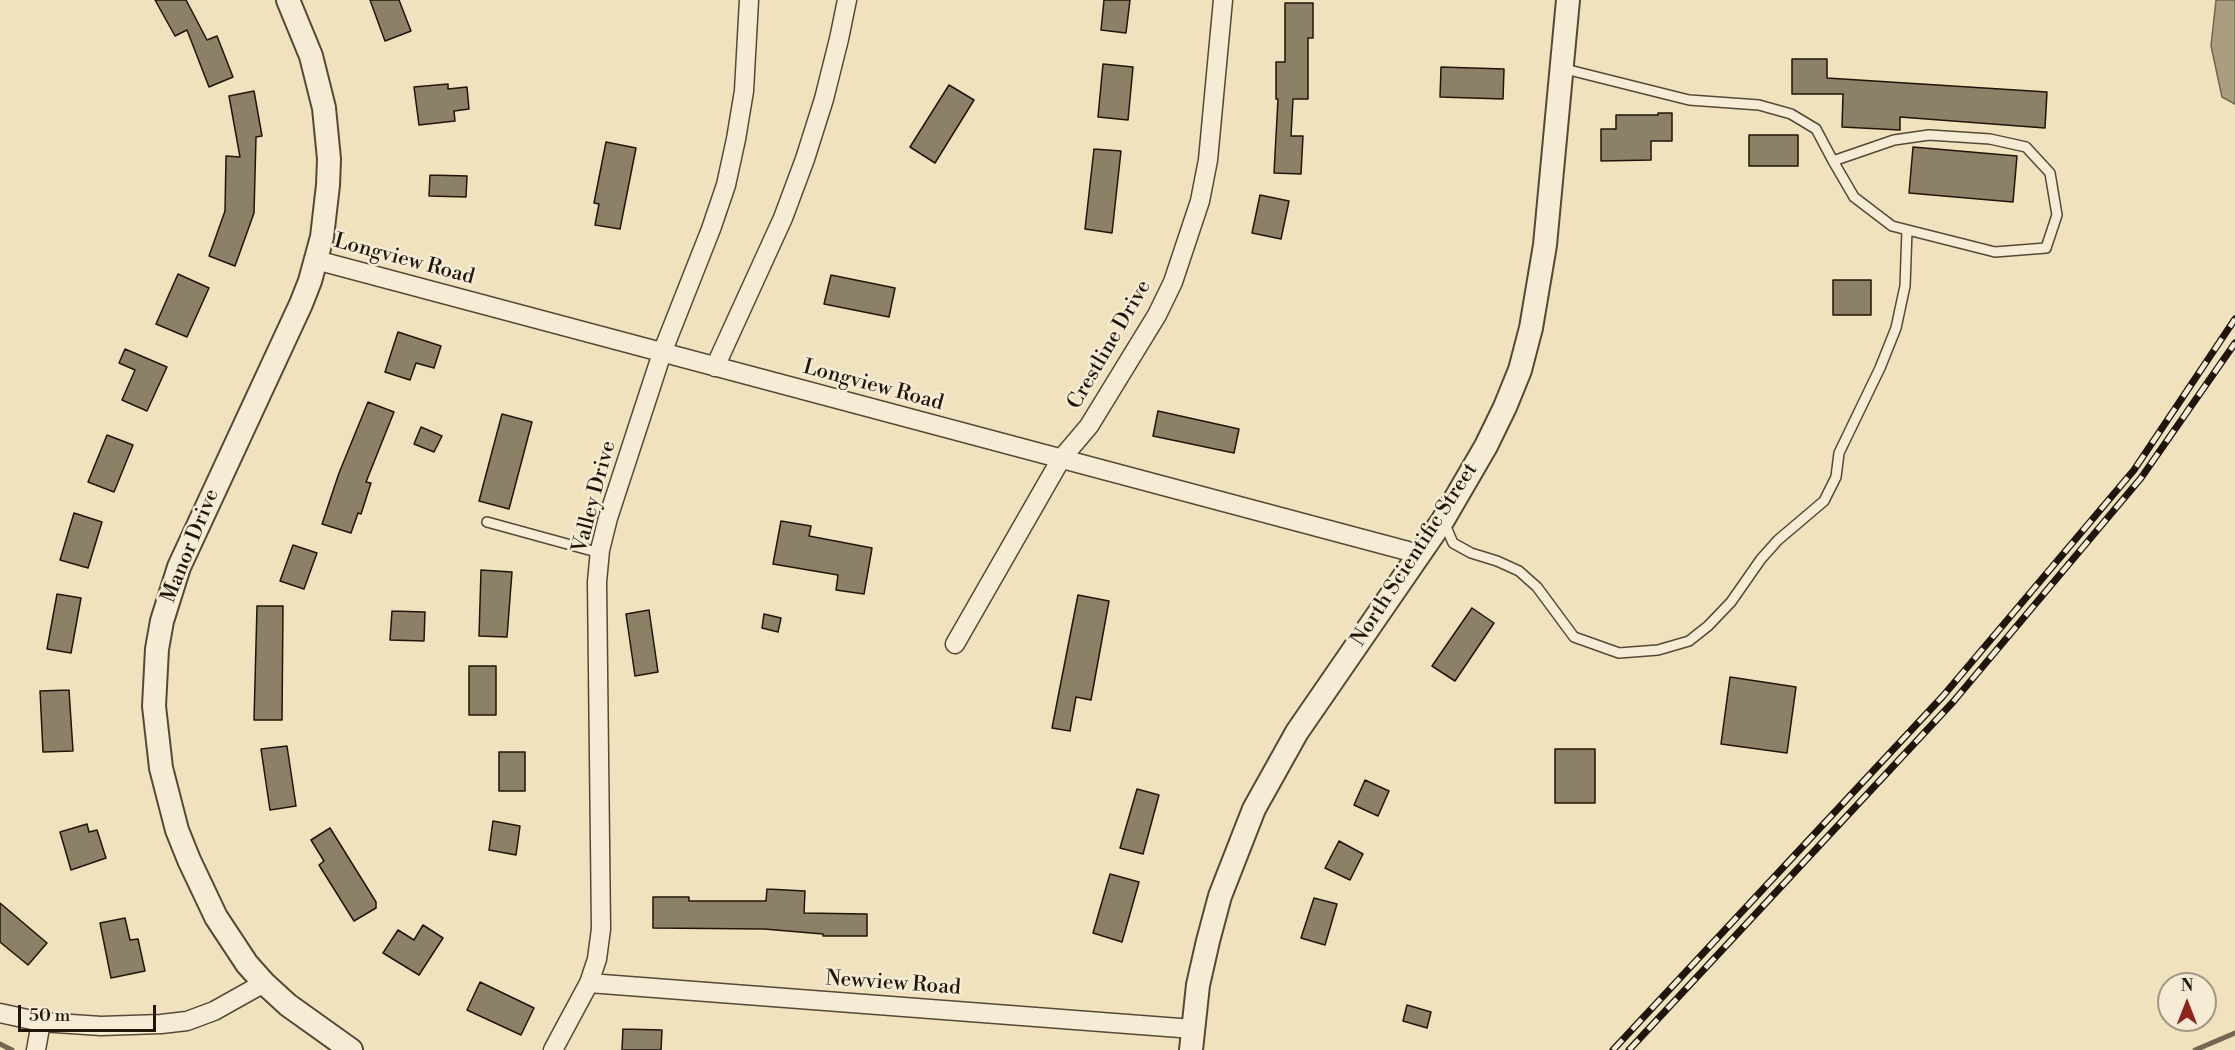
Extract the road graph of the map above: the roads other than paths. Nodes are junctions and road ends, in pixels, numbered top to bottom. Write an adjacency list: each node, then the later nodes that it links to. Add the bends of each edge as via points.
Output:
1 (288, 0): 9 (street, Manor Drive, via 311,56 326,125 328,185)
2 (749, 0): 10 (street, Valley Drive, via 744,91 726,185)
3 (847, 0): 11 (street, via 805,159 783,218)
4 (1223, 0): 12 (street, Crestline Drive, via 1208,160 1188,242 1157,315 1089,426)
5 (1568, 0): 6 (street, North Scientific Street)
6 (1562, 68): 7 (lane, via 1689,100 1759,105 1791,114 1816,129); 13 (street, North Scientific Street, via 1545,245 1520,370 1486,446)
7 (1833, 161): 8 (lane, via 1854,197 1892,226); 8 (lane, via 1894,140 1929,135 1990,139 2026,147 2050,173 2057,215 2046,248 1995,252)
8 (1907, 230): 13 (lane, via 1905,286 1896,328 1839,453 1836,477 1824,501 1778,540 1731,602 1689,640 1658,650 1619,653 1574,638 1537,587 1519,571 1453,543)
9 (316, 260): 10 (street, Longview Road); 18 (street, Manor Drive, via 301,304 179,567 162,621 154,676 156,735 177,830 216,917)
10 (662, 352): 11 (street, Longview Road); 15 (street, Valley Drive)
11 (715, 367): 12 (street, Longview Road)
12 (1061, 459): 16 (street, Longview Road); 17 (street, Crestline Drive)
13 (1443, 520): 16 (street, North Scientific Street)
14 (487, 522): 15 (lane)
15 (600, 553): 19 (street, Valley Drive, via 597,582 601,929)
16 (1419, 554): 22 (street, North Scientific Street, via 1297,732 1254,809 1220,896 1198,985)
17 (955, 645)
18 (264, 983): 21 (street, via 187,1021 101,1026); 24 (street, Manor Drive)
19 (589, 983): 22 (street, Newview Road); 25 (street, Valley Drive)
20 (0, 1013): 21 (street)
21 (41, 1022): 23 (street)
22 (1192, 1040)
23 (36, 1050)
24 (351, 1050)
25 (553, 1050)

